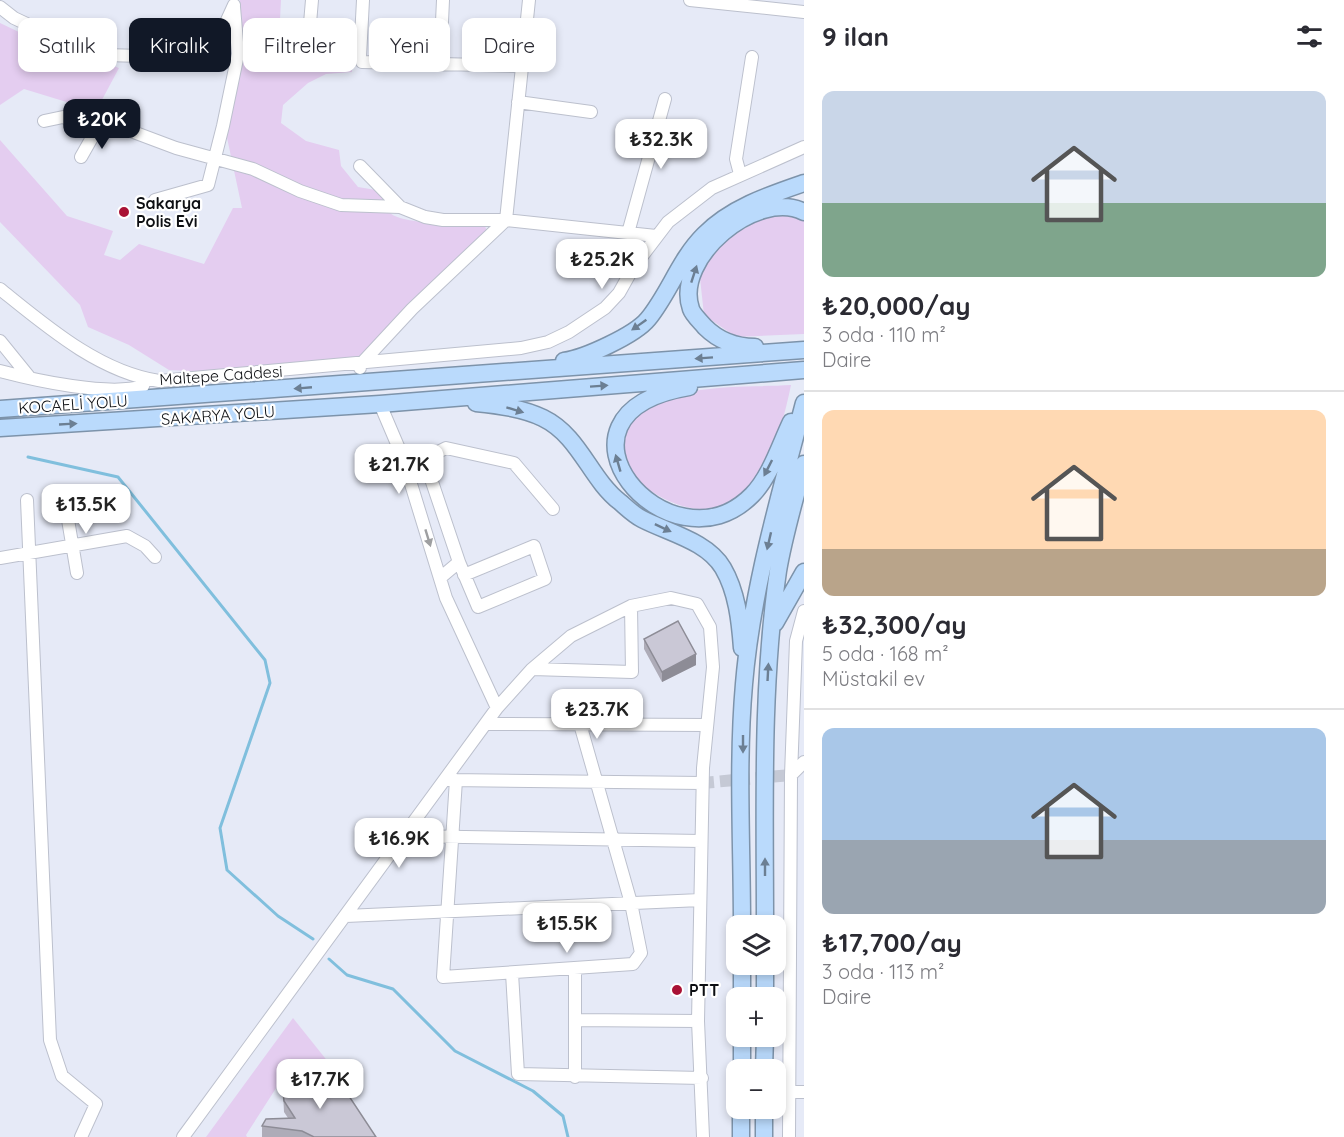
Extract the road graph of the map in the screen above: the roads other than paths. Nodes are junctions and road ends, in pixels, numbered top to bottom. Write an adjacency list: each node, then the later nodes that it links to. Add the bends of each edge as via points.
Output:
1 (312, 0): 9 (street)
2 (363, 0): 13 (street, via 360,57 362,62)
3 (443, 0): 10 (street)
4 (529, 0): 11 (street)
5 (690, 0): 8 (street)
6 (234, 3): 7 (street, via 223,29 215,34 190,47 142,56 105,55 67,44); 22 (street, via 238,54)
7 (0, 7)
8 (804, 12)
9 (310, 18)
10 (442, 18)
11 (527, 18)
12 (752, 57): 24 (street, via 736,159)
13 (369, 62)
14 (521, 72): 16 (street)
15 (665, 99): 30 (street)
16 (518, 102): 17 (street); 29 (street)
17 (591, 112)
18 (44, 121): 19 (street, via 63,117 90,128)
19 (98, 127): 21 (street); 22 (street, via 112,124 177,148)
20 (804, 147): 24 (street, Maltepe Caddesi, via 767,166)
21 (81, 157)
22 (215, 157): 26 (street, via 208,185); 27 (street, via 341,204)
23 (360, 166): 27 (street)
24 (740, 174): 31 (street, Maltepe Caddesi, via 705,194)
25 (804, 183): 41 (highway, one-way to 41, via 732,212 705,233 685,255 647,321 604,348 568,361)
26 (155, 200)
27 (400, 207): 29 (street, via 443,220)
28 (804, 212): 34 (highway, one-way to 28, via 742,347 715,336 691,310 689,290 701,255 738,222 772,207)
29 (506, 220): 30 (street); 35 (street, via 412,309)
30 (628, 233): 31 (street)
31 (656, 236): 35 (street, Maltepe Caddesi, via 605,308 548,342 501,351)
32 (0, 289): 40 (street, Maltepe Caddesi, via 75,345 115,368)
33 (0, 341): 39 (street)
34 (804, 350): 41 (highway, one-way to 41)
35 (360, 365): 40 (street, Maltepe Caddesi); 41 (street)
36 (804, 370): 38 (highway)
37 (0, 371): 39 (street)
38 (770, 373): 42 (highway, one-way to 38, via 758,489 729,511 702,519 673,513 645,498 621,473 616,438 634,408 676,389); 43 (highway, one-way to 38)
39 (30, 378): 40 (street, via 106,389 134,389 143,386)
40 (145, 379)
41 (361, 384): 46 (highway, KOCAELİ YOLU, one-way to 46)
42 (804, 398)
43 (436, 399): 45 (highway, SAKARYA YOLU); 65 (highway, one-way to 65, via 502,406 544,419 575,443 613,497 640,518 708,550 723,567 732,589 740,619)
44 (804, 403): 65 (highway, one-way to 65, via 761,577)
45 (380, 404): 47 (highway, SAKARYA YOLU, one-way to 45); 60 (street, one-way to 60, via 403,458)
46 (0, 409)
47 (0, 428)
48 (804, 464): 63 (highway, via 779,568)
49 (27, 500): 53 (street)
50 (65, 502): 52 (street)
51 (553, 509): 56 (street, via 514,463 446,448 434,454 430,476)
52 (72, 545): 53 (street); 54 (street, via 127,536); 58 (street)
53 (27, 553): 55 (street); 99 (street, via 50,1040 62,1076 96,1104)
54 (155, 557)
55 (0, 558)
56 (459, 562): 59 (street); 60 (street)
57 (804, 572): 63 (highway)
58 (77, 573)
59 (464, 575): 59 (street, via 478,607 545,579 534,546)
60 (440, 578): 66 (street)
61 (631, 606): 64 (street, via 571,636); 64 (street, via 632,672); 69 (street, via 671,598 697,604 710,627 713,657)
62 (804, 611): 71 (street, via 796,641)
63 (770, 631): 83 (highway, one-way to 63)
64 (532, 669): 66 (street)
65 (744, 685): 82 (highway, one-way to 82)
66 (497, 708): 67 (street)
67 (486, 724): 68 (street); 72 (street)
68 (580, 724): 69 (street); 73 (street)
69 (707, 725): 74 (street)
70 (804, 762): 71 (street)
71 (791, 775): 85 (street)
72 (451, 780): 73 (street); 75 (street); 76 (street)
73 (596, 782): 74 (street); 77 (street)
74 (702, 783): 78 (street)
75 (404, 836): 76 (street); 84 (street)
76 (452, 837): 77 (street); 81 (street)
77 (612, 840): 78 (street); 80 (street)
78 (701, 841): 79 (street)
79 (700, 900): 80 (street); 92 (street)
80 (630, 903): 81 (street); 87 (street, via 641,953 633,964)
81 (449, 910): 84 (street); 88 (street, via 443,977)
82 (742, 915)
83 (765, 915)
84 (346, 916): 100 (street)
85 (790, 948): 86 (street); 90 (street)
86 (804, 948)
87 (575, 968): 88 (street); 91 (street)
88 (512, 973): 93 (street, via 518,1074)
89 (804, 1017): 90 (street)
90 (790, 1018): 95 (street)
91 (575, 1020): 92 (street); 93 (street)
92 (698, 1022): 94 (street)
93 (575, 1077): 94 (street)
94 (702, 1078): 101 (street)
95 (789, 1092): 96 (street); 104 (street)
96 (804, 1092)
97 (741, 1119): 102 (highway)
98 (764, 1119): 103 (highway)
99 (81, 1137)
100 (183, 1137)
101 (703, 1137)
102 (741, 1137)
103 (764, 1137)
104 (789, 1137)

